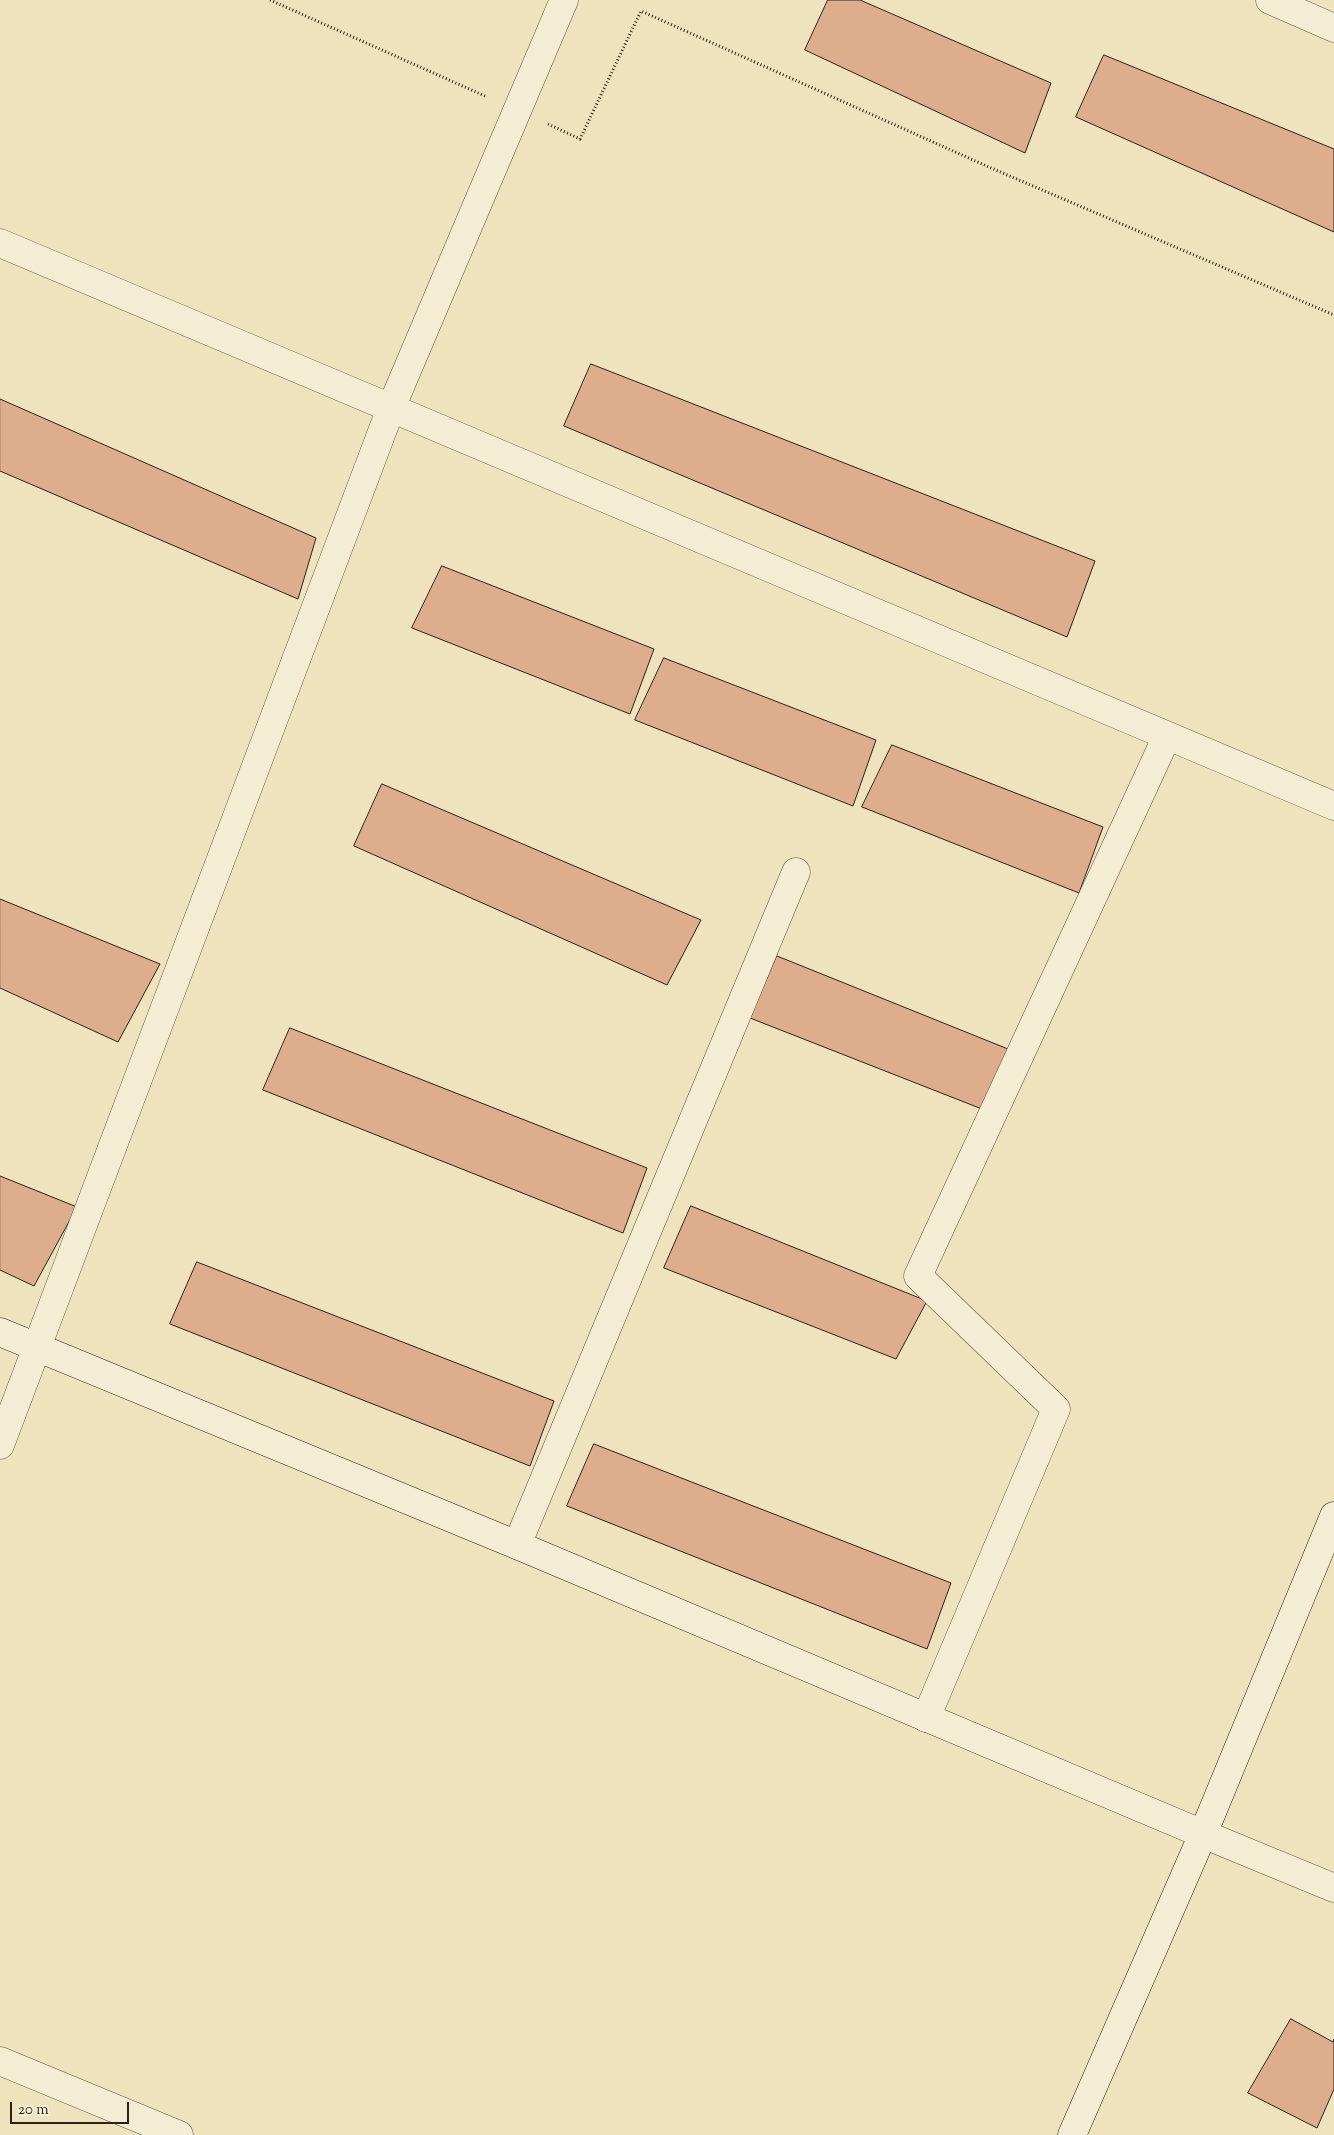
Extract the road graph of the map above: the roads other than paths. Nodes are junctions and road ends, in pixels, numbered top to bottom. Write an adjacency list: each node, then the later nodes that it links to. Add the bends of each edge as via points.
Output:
1 (564, 0): 5 (street)
2 (1270, 0): 3 (street)
3 (1334, 28)
4 (0, 243): 5 (street)
5 (391, 408): 6 (street); 10 (street)
6 (1167, 736): 7 (street); 14 (street, via 918,1276 1056,1409)
7 (1334, 806)
8 (796, 872): 13 (street)
9 (0, 1332): 10 (street)
10 (37, 1348): 11 (street); 13 (street)
11 (0, 1445)
12 (1334, 1516): 15 (street)
13 (517, 1545): 14 (street)
14 (926, 1718): 15 (street)
15 (1203, 1834): 16 (street); 19 (street)
16 (1334, 1888)
17 (0, 2061): 18 (street)
18 (179, 2135)
19 (1072, 2135)

